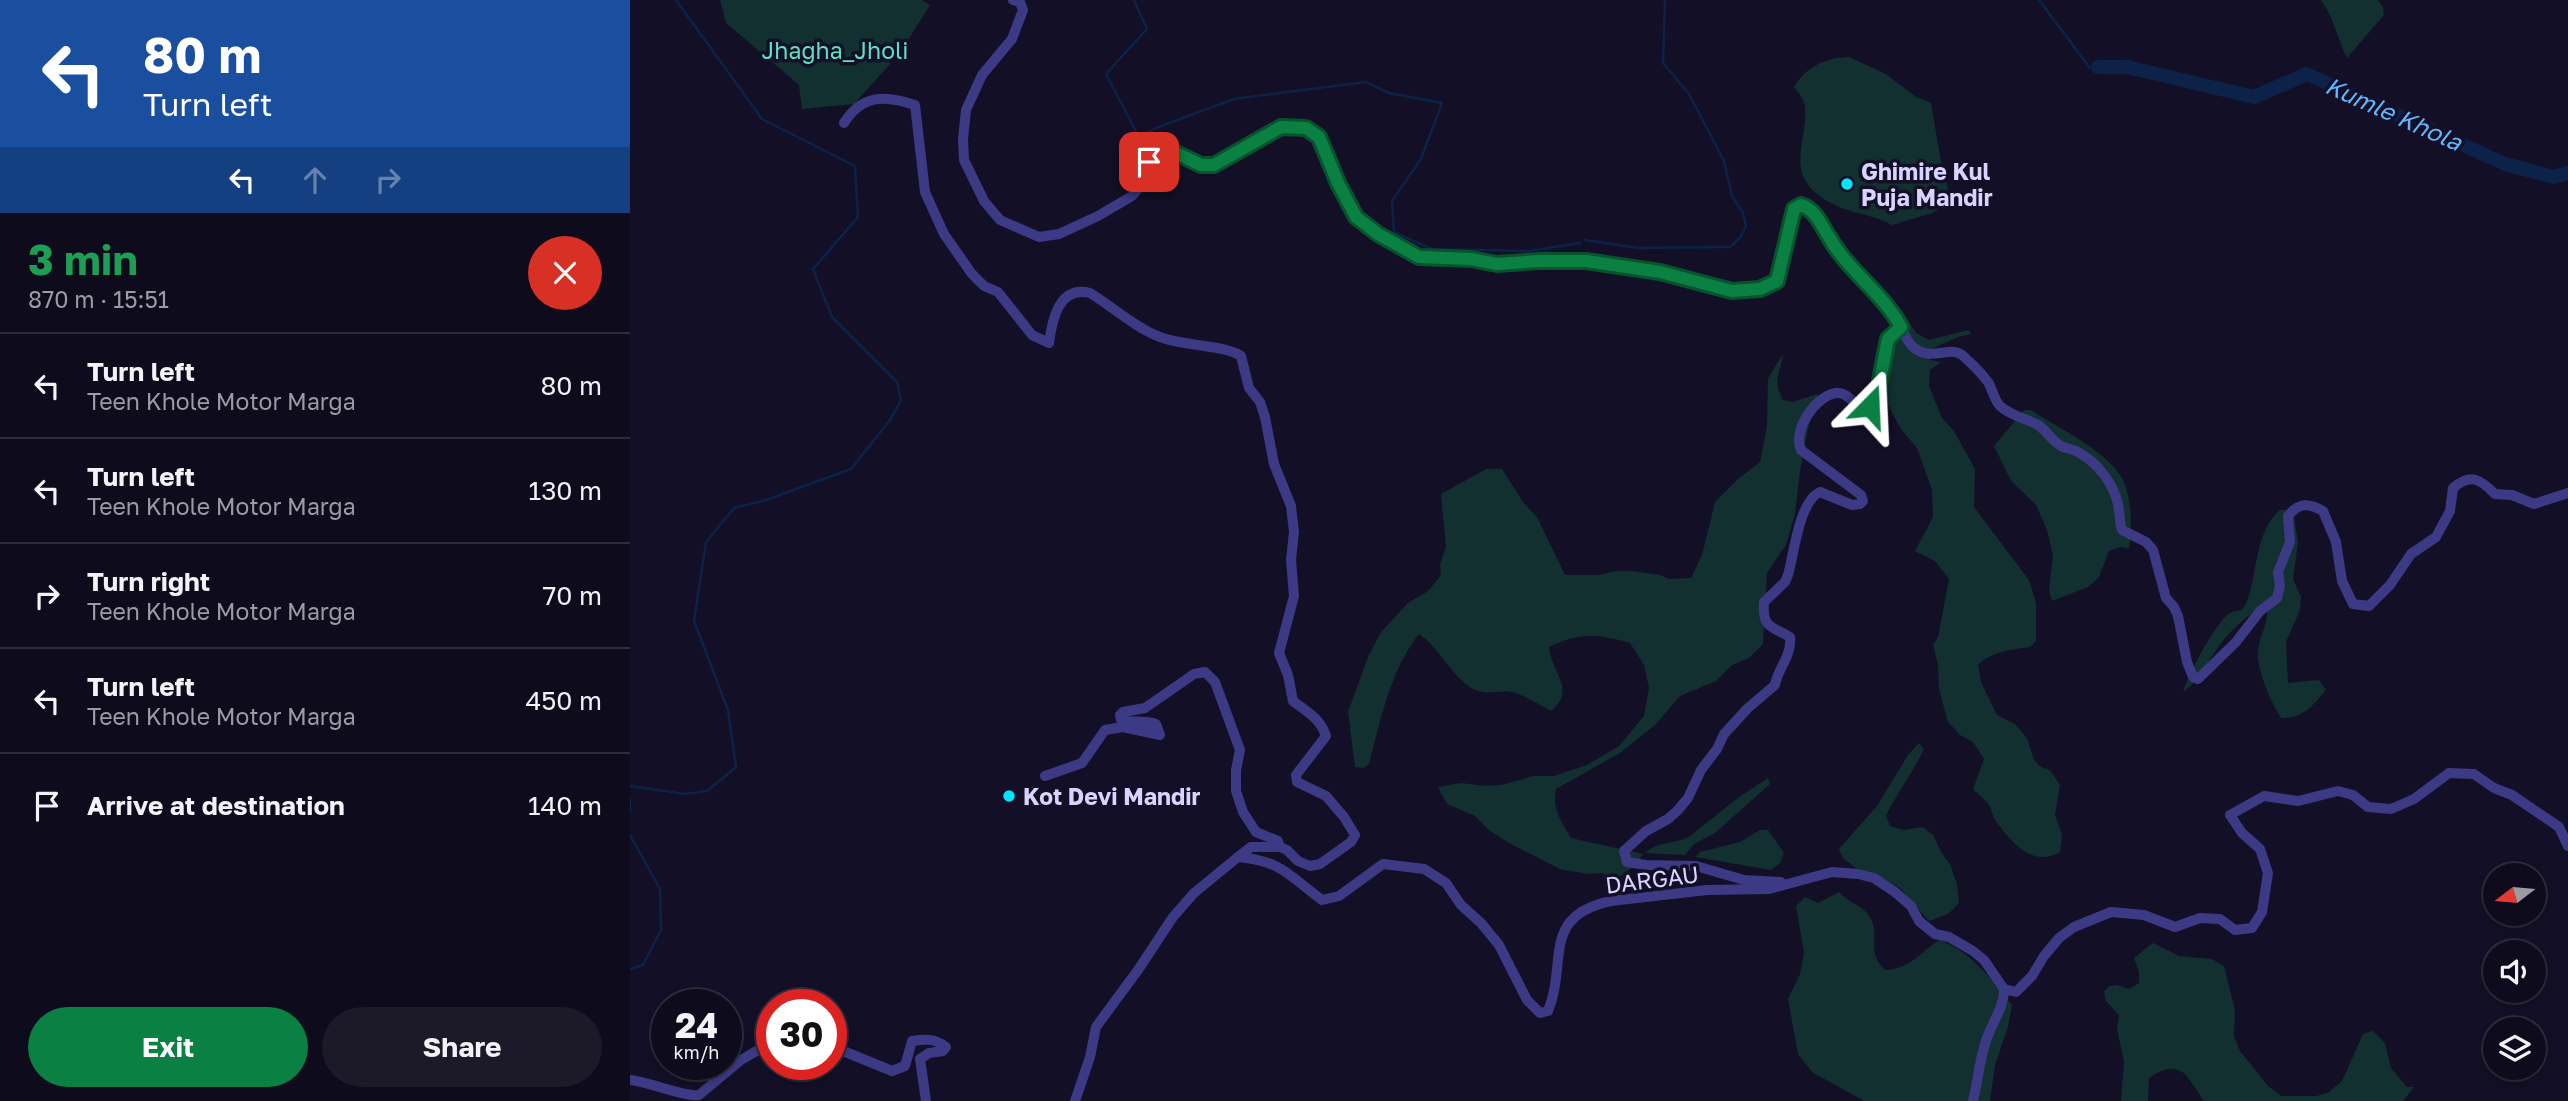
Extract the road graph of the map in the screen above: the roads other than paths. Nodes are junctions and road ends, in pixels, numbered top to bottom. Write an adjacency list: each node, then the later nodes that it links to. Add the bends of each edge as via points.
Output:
1 (1013, 0): 3 (street, via 1020,2 1023,10 1012,39 982,75 966,110 964,160 984,201 1000,220 1039,237 1059,234 1132,196 1149,162 1161,154 1174,152 1201,165 1214,165 1261,136 1290,126 1306,128 1319,137 1356,217 1419,257 1497,264 1586,261 1660,272 1732,291 1760,289 1777,281 1794,209 1801,205 1822,222 1849,265 1894,313)
2 (844, 123): 7 (street, via 857,107 872,99 889,97 915,105 925,192 937,219 964,267 998,292 1032,335 1049,343 1058,307 1071,293 1081,290 1159,337 1241,356 1249,388 1261,402 1271,453 1291,506 1294,596 1279,653 1293,701 1314,716 1326,736 1296,775 1297,782 1326,796 1355,835 1320,864 1310,866)
3 (1901, 327): 4 (street, via 1919,352 1962,355 1989,383 2001,406 2047,431 2050,438 2076,451 2103,474 2117,500 2122,530 2154,550 2166,598 2178,616 2187,662 2198,679 2277,598 2278,572 2290,542 2288,516 2295,507 2311,504 2323,511 2336,542 2342,581 2353,604 2360,607 2369,606 2411,554 2436,537 2450,511 2453,488 2463,480 2476,479 2495,494 2534,504); 9 (street, via 1888,339 1876,402 1858,406 1843,394 1833,394 1800,426 1801,450 1863,501 1852,505 1820,492 1806,506 1785,582 1764,602 1771,629 1790,637 1791,642 1775,685 1724,734 1678,810 1624,851 1627,862 1696,866 1744,880)
4 (2568, 493)
5 (1045, 776): 7 (street, via 1082,763 1105,730 1123,727 1160,735 1156,724 1121,720 1120,715 1145,708 1194,674 1205,672 1215,682 1240,750 1236,791 1243,812 1256,832 1278,841)
6 (2568, 846): 10 (street, via 2559,827 2474,774 2449,773 2414,799 2391,808 2368,807 2353,795 2338,792 2298,801 2264,796 2230,815 2260,849 2268,873 2262,912 2252,928 2235,930 2220,919 2200,918 2175,927 2144,915 2111,912 2059,938 2016,992)
7 (1280, 847): 8 (street, via 1251,847)
8 (1238, 857): 9 (street, DARGAU, via 1281,867 1322,900 1339,896 1383,864 1424,869 1446,883 1499,945 1527,1000 1540,1013 1548,1011 1554,996 1566,925 1579,913 1611,901 1707,890 1769,889); 15 (street, via 1173,917 1096,1027)
9 (1792, 883): 10 (street, DARGAU, via 1832,872 1874,878 1911,906 1919,921 1935,934 1949,937 1984,960)
10 (2004, 989): 16 (street, via 1986,1040)
11 (756, 1051): 13 (street, via 699,1095)
12 (847, 1053): 14 (street, via 892,1071 905,1066 912,1041 940,1042 946,1046 943,1051 920,1059)
13 (630, 1080)
14 (926, 1101)
15 (1075, 1101)
16 (1973, 1101)

